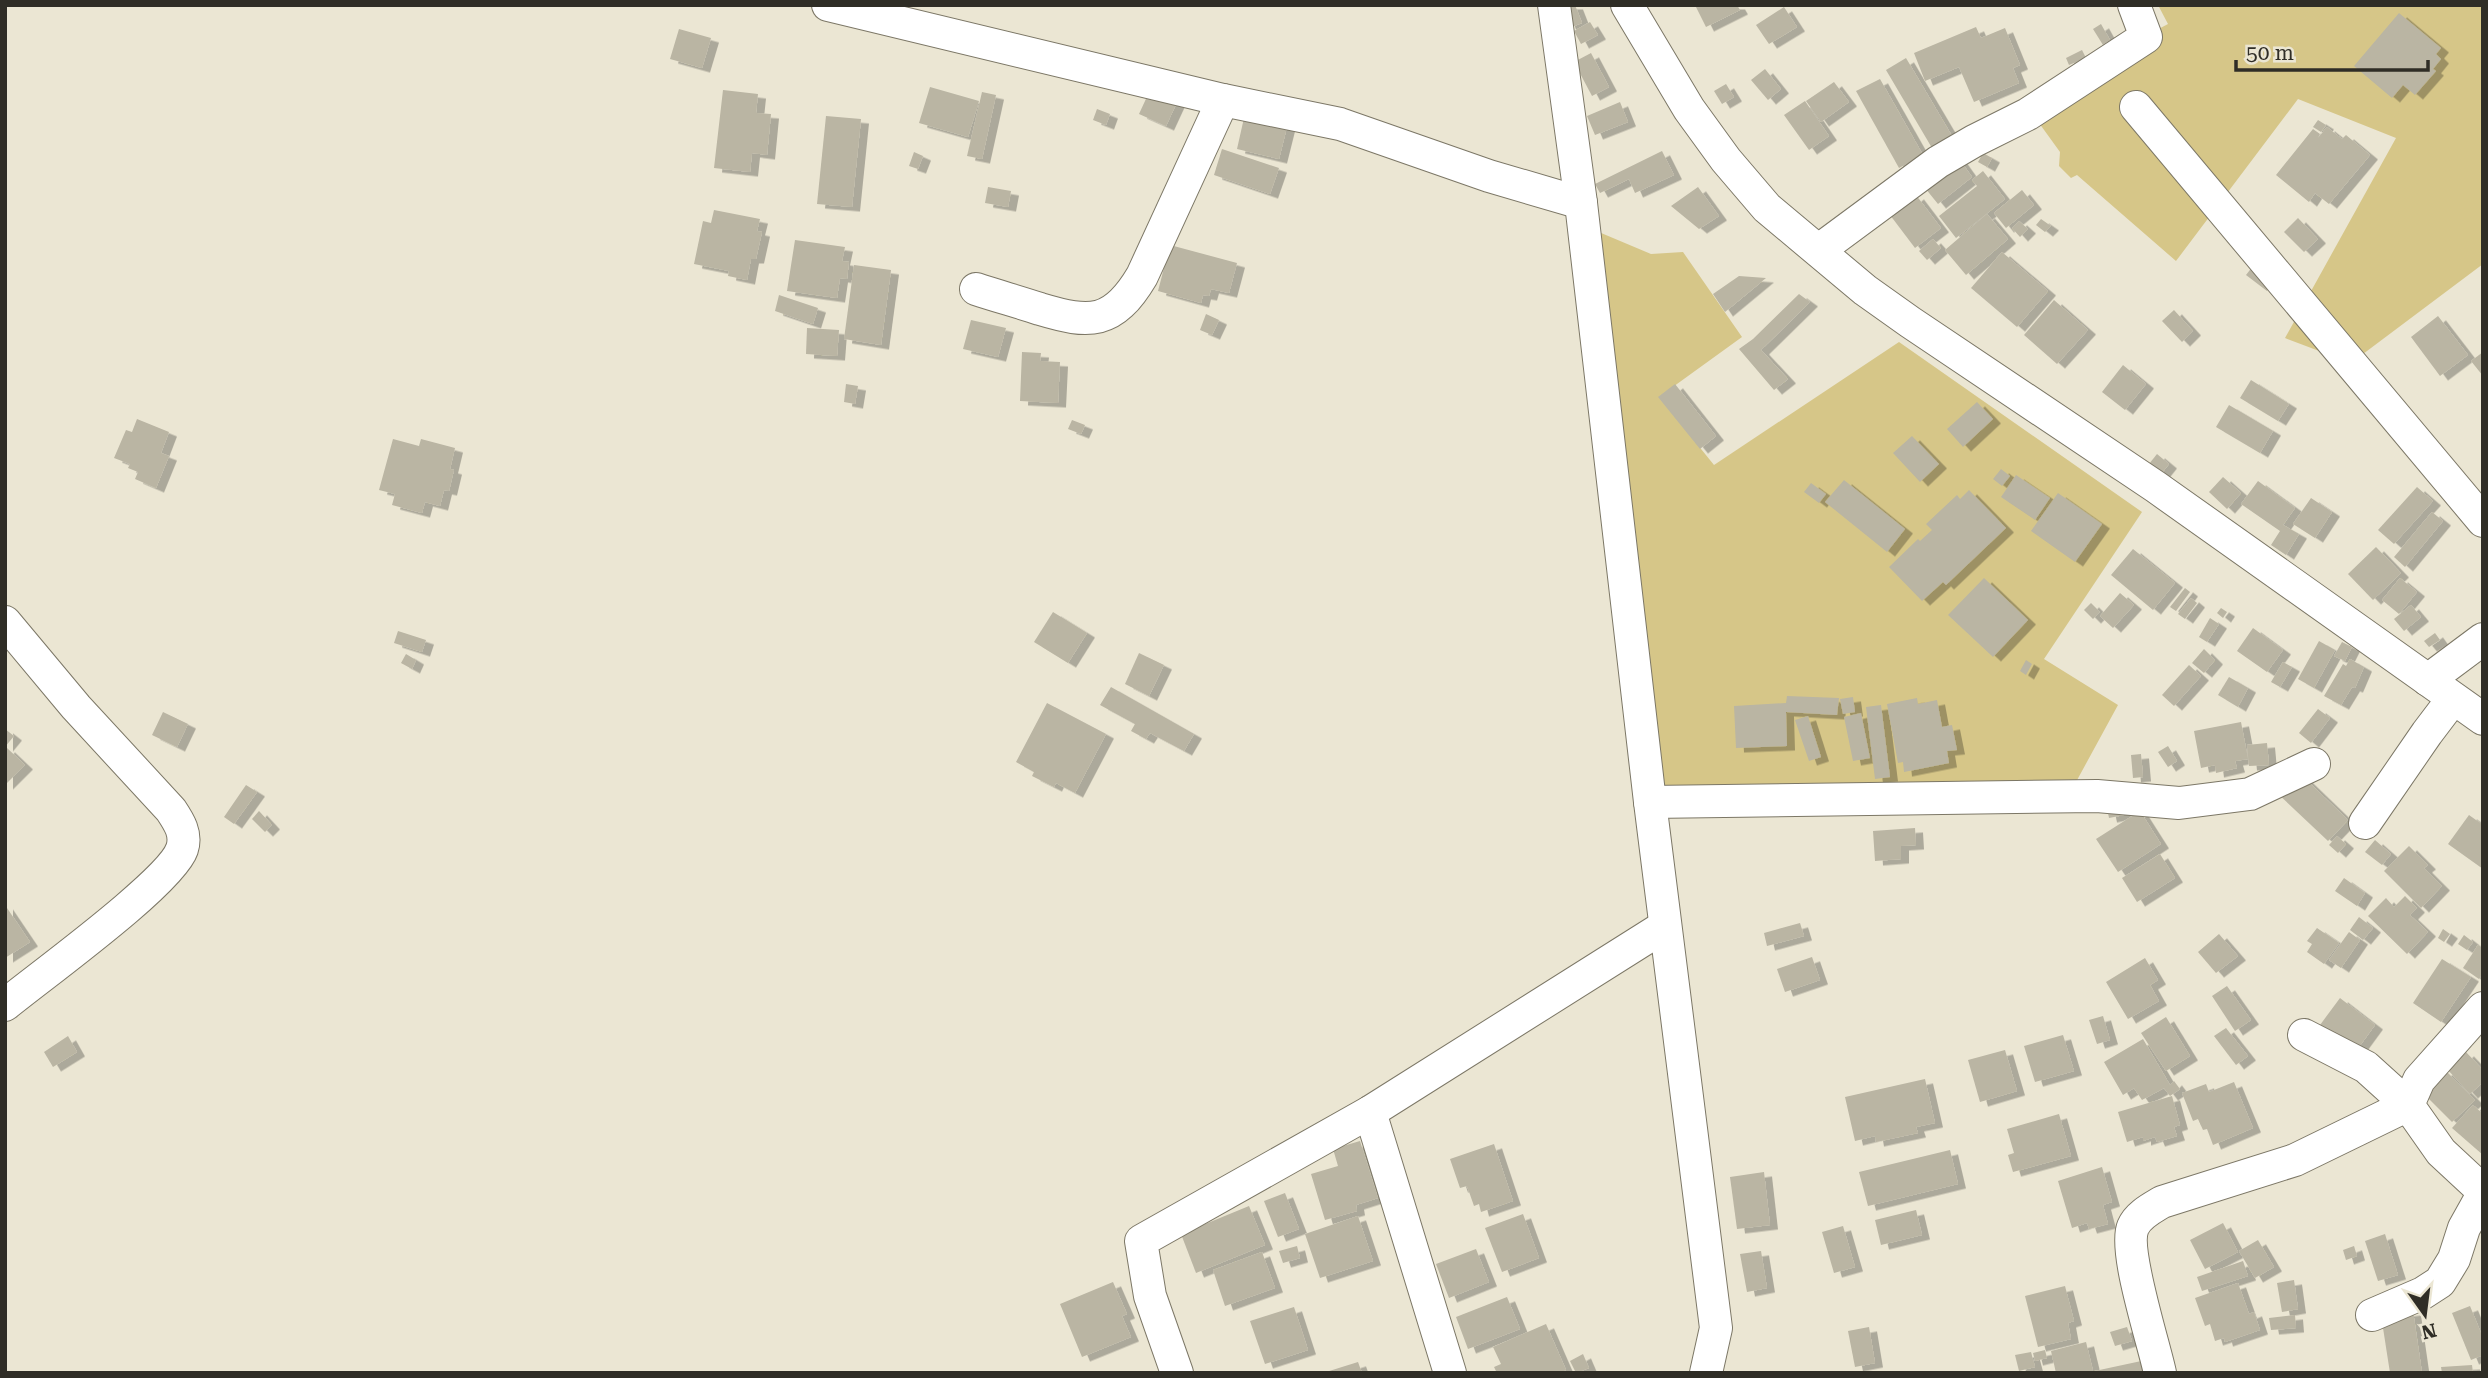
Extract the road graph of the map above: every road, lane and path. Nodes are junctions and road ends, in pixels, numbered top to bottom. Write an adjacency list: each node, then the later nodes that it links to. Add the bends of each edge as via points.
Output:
1 (828, 5): 5 (street)
2 (1554, 5): 7 (street)
3 (1627, 5): 8 (street, via 1689,109 1726,160 1767,208)
4 (2134, 5): 8 (street, via 2146,37 2028,114 1938,162)
5 (1223, 100): 7 (street, via 1340,124 1489,176); 9 (street, via 1142,276 1130,297 1112,311 1093,319 1073,319)
6 (2136, 107): 10 (street)
7 (1581, 202): 17 (street)
8 (1819, 250): 13 (street, via 1910,322 2155,487)
9 (976, 289)
10 (2483, 521)
11 (5, 622): 20 (street, via 171,810 182,827 183,847 174,864 139,898)
12 (2483, 639): 13 (street)
13 (2428, 680): 14 (street)
14 (2452, 699): 15 (street); 18 (street)
15 (2483, 719)
16 (2314, 764): 17 (street, via 2250,794 2179,803 2097,796)
17 (1650, 802): 19 (street)
18 (2365, 823)
19 (1665, 926): 24 (street); 29 (street, via 1716,1328)
20 (5, 1004)
21 (2483, 1008): 23 (street, via 2418,1080)
22 (2304, 1035): 23 (street, via 2365,1067)
23 (2408, 1105): 25 (street, via 2441,1152); 30 (street, via 2295,1160 2147,1210 2133,1226 2130,1248)
24 (1370, 1112): 27 (street, via 1142,1241 1150,1296); 28 (street)
25 (2483, 1192): 26 (street, via 2440,1282)
26 (2372, 1315)
27 (1177, 1373)
28 (1450, 1373)
29 (1706, 1373)
30 (2160, 1373)

